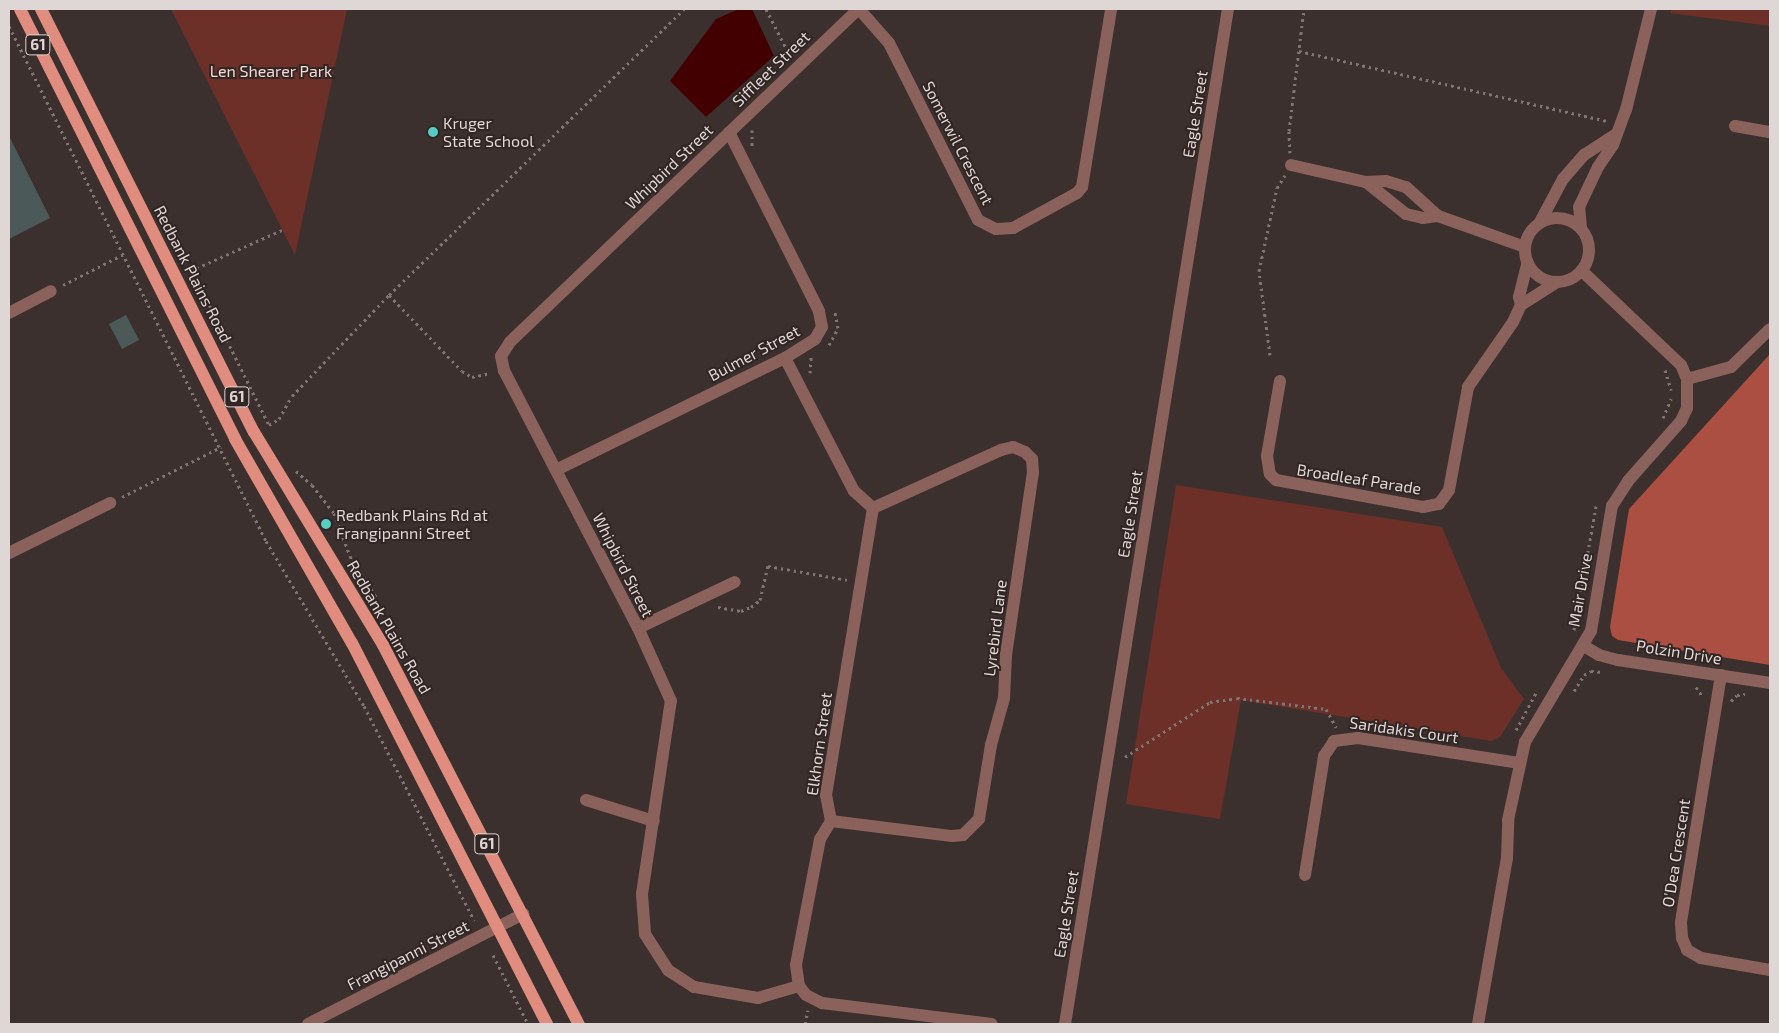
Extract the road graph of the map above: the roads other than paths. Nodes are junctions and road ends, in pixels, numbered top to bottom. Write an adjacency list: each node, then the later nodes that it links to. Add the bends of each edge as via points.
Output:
1 (20, 9): 42 (main road, 61, via 235,439 352,643)
2 (41, 9): 41 (main road, Redbank Plains Road / 61, via 259,440 361,605)
3 (858, 9): 4 (street, Somerwil Crescent, via 889,43 978,220 996,228 1012,228 1077,194 1082,187); 9 (street, Siffleet Street)
4 (1111, 9)
5 (1228, 9): 49 (street, Eagle Street)
6 (1651, 9): 8 (street, via 1634,86)
7 (1735, 126): 10 (street)
8 (1618, 128): 14 (street, via 1584,155 1563,179); 15 (street, via 1579,207)
9 (729, 132): 24 (street, Bulmer Street, via 819,311 822,327 815,339); 27 (street, Whipbird Street, via 510,342 502,356 504,371)
10 (1770, 132)
11 (1290, 165): 12 (street)
12 (1366, 182): 13 (street, via 1406,214 1423,218); 13 (street, via 1386,181 1406,187)
13 (1438, 216): 16 (street)
14 (1540, 222): 15 (street, via 1562,218); 16 (street, via 1530,233)
15 (1581, 228): 18 (street, via 1590,251)
16 (1525, 247): 17 (street)
17 (1528, 262): 19 (street, via 1542,279); 21 (street, Broadleaf Parade, via 1519,297)
18 (1582, 272): 19 (street, via 1569,280); 25 (street, Mair Drive, via 1678,362)
19 (1557, 282): 21 (street)
20 (51, 291): 22 (street)
21 (1521, 305): 26 (street, Broadleaf Parade, via 1508,332 1468,387 1450,490 1445,498 1432,506 1276,480 1270,474 1267,456)
22 (9, 313)
23 (1770, 329): 25 (street, via 1731,368)
24 (785, 358): 27 (street, Bulmer Street); 29 (street, via 854,491)
25 (1687, 379): 33 (street, Mair Drive, via 1686,408 1681,421 1628,481 1612,506 1591,631)
26 (1280, 381)
27 (556, 470): 32 (street, Whipbird Street)
28 (110, 503): 30 (street)
29 (873, 508): 39 (street, Elkhorn Street, via 826,795); 39 (street, Lyrebird Lane, via 1001,450 1013,447 1026,452 1032,459 1033,473 1006,655 1004,698 991,745 979,818 963,835 952,836)
30 (9, 552)
31 (735, 582): 32 (street)
32 (638, 628): 38 (street, Whipbird Street, via 672,701)
33 (1584, 646): 34 (street, Polzin Drive, via 1599,655 1618,660); 36 (street, Mair Drive, via 1529,736)
34 (1721, 675): 35 (street, Polzin Drive); 43 (street, O'Dea Crescent, via 1681,923 1682,938 1687,950 1701,958)
35 (1764, 682)
36 (1520, 763): 40 (street, Saridakis Court, via 1342,737 1328,747 1324,756); 50 (street, Mair Drive)
37 (586, 800): 38 (street)
38 (654, 821): 44 (street, Whipbird Street, via 641,915 645,934 668,970 694,987 721,994 758,998)
39 (831, 821): 44 (street, via 820,839 796,965)
40 (1304, 875)
41 (523, 914): 42 (street, Frangipanni Street); 47 (main road, Redbank Plains Road / 61)
42 (498, 926): 45 (street, Frangipanni Street); 46 (main road, 61)
43 (1770, 970)
44 (799, 986): 48 (street, via 806,995 822,1003)
45 (308, 1024)
46 (547, 1024)
47 (580, 1024)
48 (992, 1024)
49 (1065, 1024)
50 (1478, 1024)

